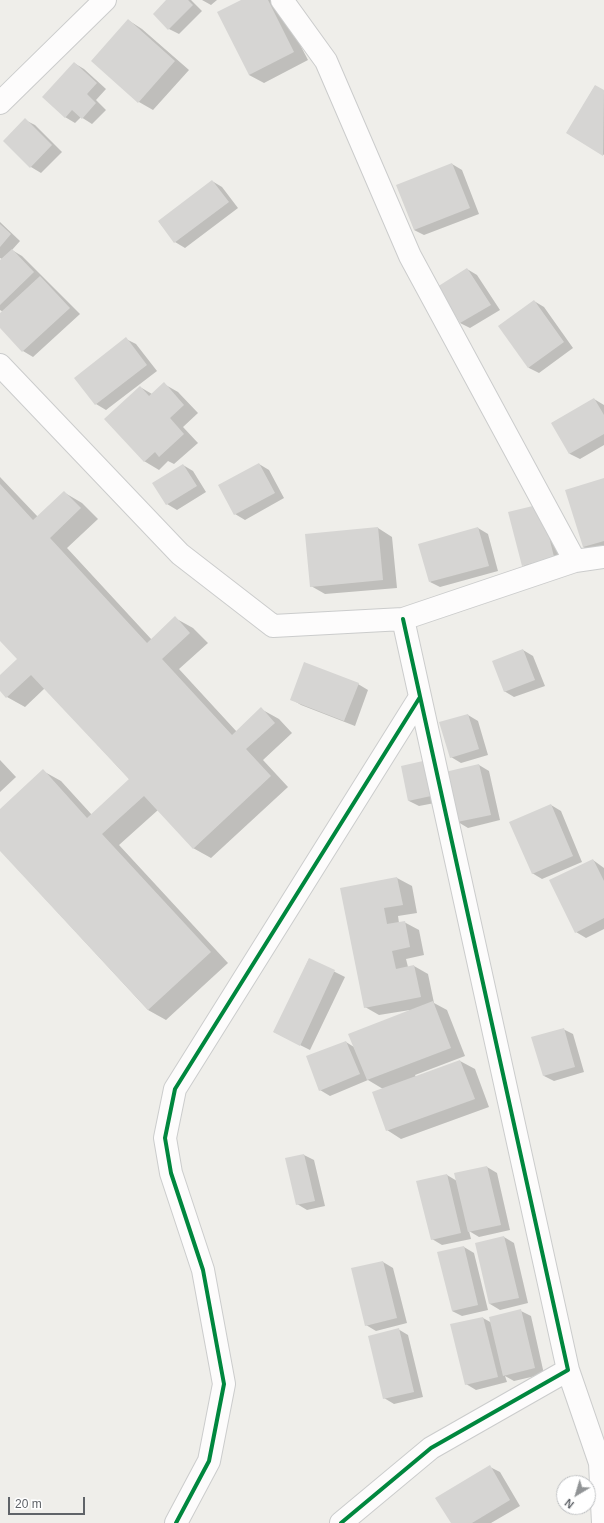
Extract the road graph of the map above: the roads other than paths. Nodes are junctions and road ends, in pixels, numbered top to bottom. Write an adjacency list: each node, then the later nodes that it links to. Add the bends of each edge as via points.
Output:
1 (105, 0): 3 (street)
2 (282, 0): 6 (street, via 326,61 410,256)
3 (0, 103)
4 (0, 365): 7 (street, via 180,554 273,626)
5 (604, 557): 6 (street)
6 (575, 561): 7 (street)
7 (403, 619): 8 (street)
8 (420, 697): 9 (street); 11 (street, via 175,1089 164,1138 171,1173 203,1270 224,1384 209,1461)
9 (568, 1370): 10 (street); 12 (street, via 431,1448)
10 (602, 1462): 13 (street)
11 (176, 1523)
12 (341, 1523)
13 (603, 1523)

